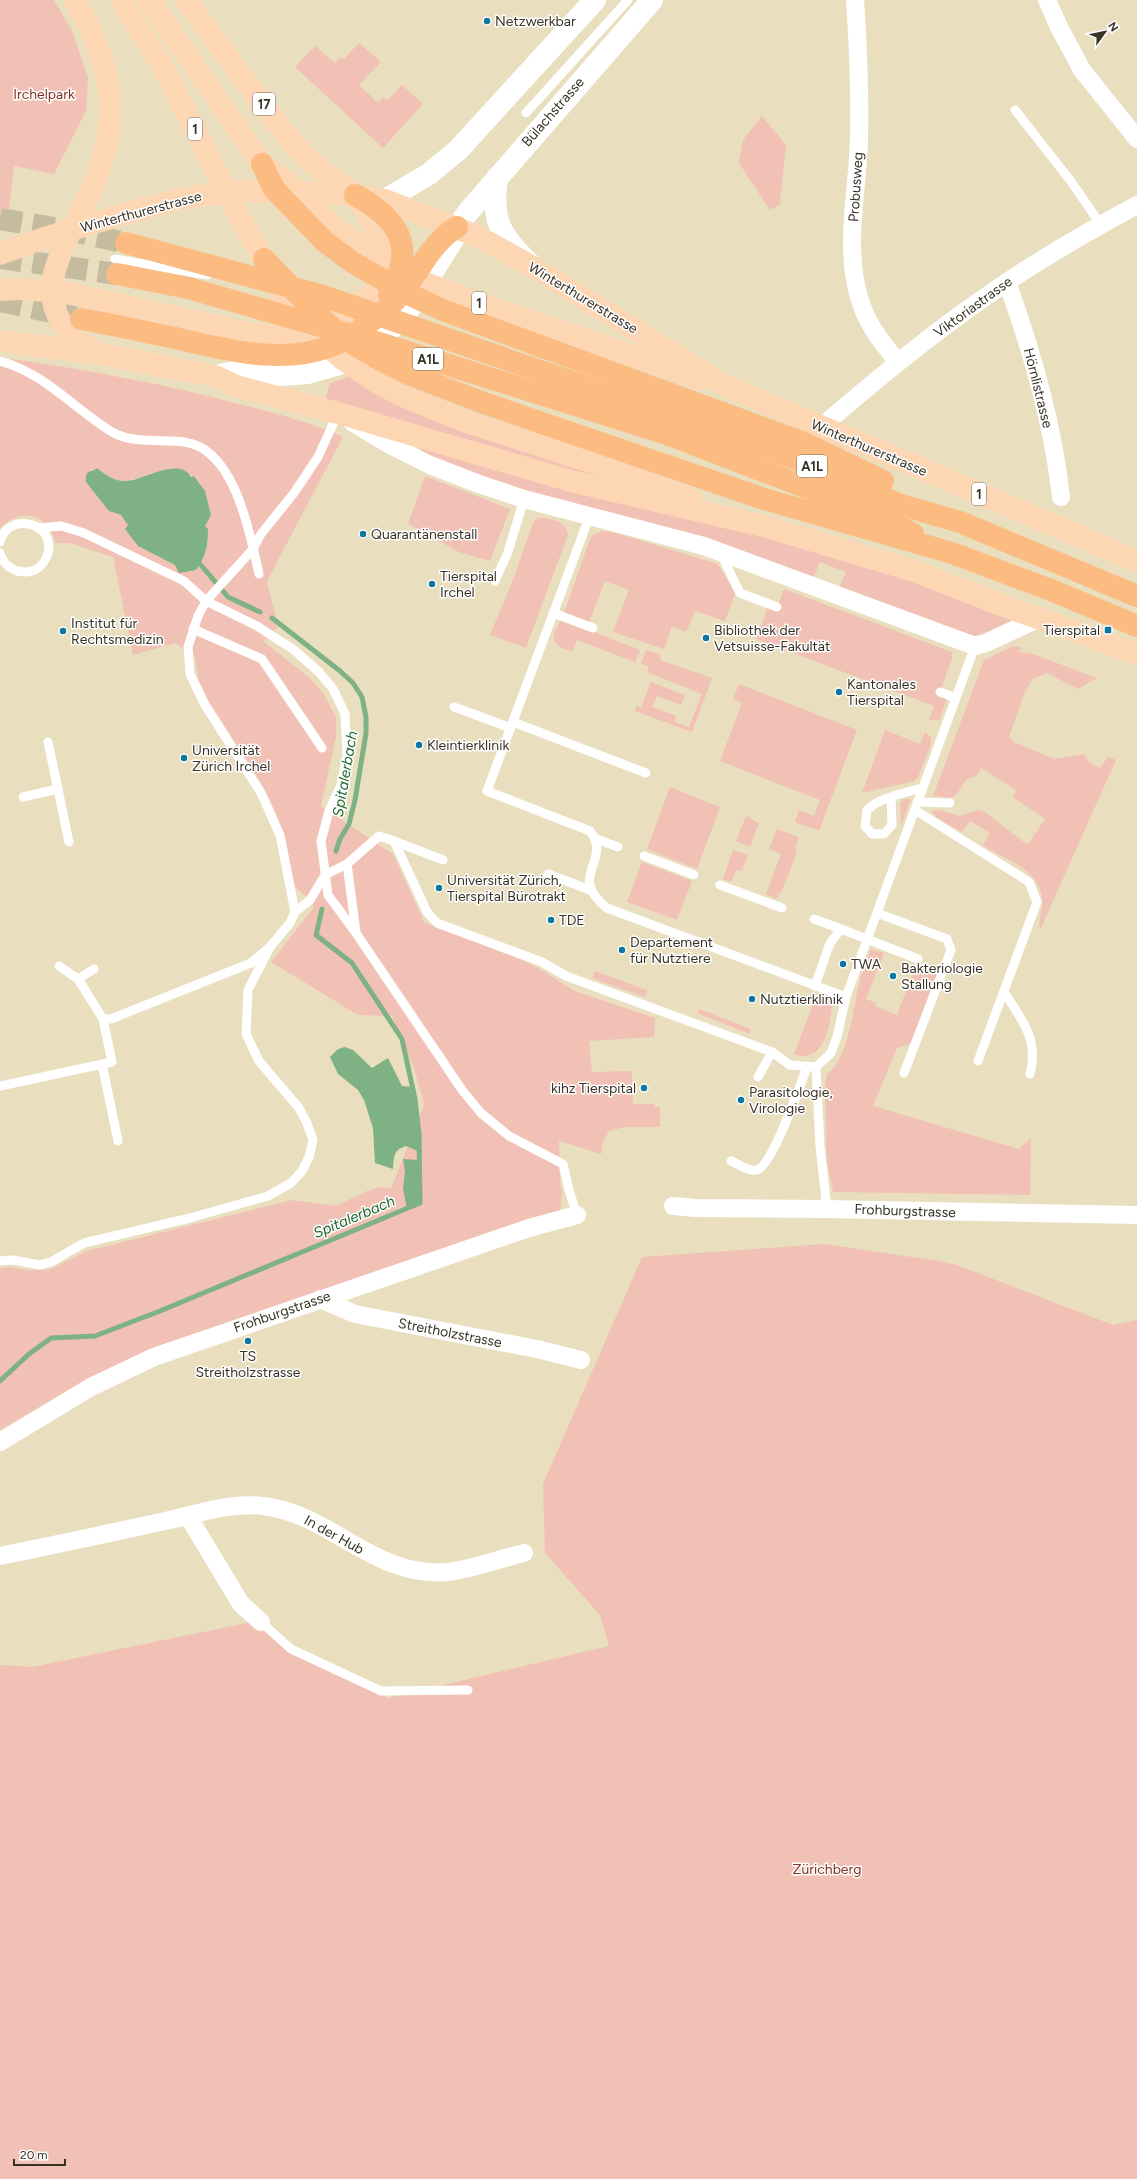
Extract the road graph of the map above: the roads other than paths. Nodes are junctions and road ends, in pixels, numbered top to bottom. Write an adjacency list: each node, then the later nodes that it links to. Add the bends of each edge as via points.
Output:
1 (75, 0): 20 (main road, via 104,62 109,93 109,129 101,165)
2 (122, 0): 22 (main road, 1, via 163,67 236,211)
3 (149, 0): 13 (main road, 1)
4 (186, 0): 15 (main road, 17, via 290,139 320,170)
5 (595, 0): 16 (street, via 458,150 429,174)
6 (628, 0): 11 (lane)
7 (652, 0): 14 (street, Bülachstrasse)
8 (855, 0): 32 (street, Probusweg, via 859,56 859,138 852,261 862,307 875,332)
9 (1047, 0): 12 (street, via 1082,70)
10 (1015, 110): 18 (lane, via 1070,180)
11 (526, 113)
12 (1137, 139)
13 (262, 164): 34 (main road, 1, via 286,181 338,231 420,281 507,314 680,373); 40 (highway, via 274,189 324,240 352,262 406,293 452,314 804,443)
14 (497, 178): 19 (street, Bülachstrasse); 24 (street, via 494,196 495,217 517,253)
15 (355, 196): 16 (main road, Winterthurerstrasse); 20 (main road, Winterthurerstrasse, via 316,192 244,191 203,195 179,199); 23 (highway, via 384,214); 27 (main road, 17, via 384,244 384,271 377,286 354,311 322,329 285,336 252,334)
16 (385, 200): 19 (main road, Winterthurerstrasse)
17 (1137, 205): 18 (street, Viktoriastrasse)
18 (1101, 225): 25 (street, Viktoriastrasse)
19 (457, 227): 23 (highway, via 446,234); 24 (main road, Winterthurerstrasse)
20 (70, 231): 21 (main road, Winterthurerstrasse); 27 (main road, via 52,276)
21 (0, 254)
22 (264, 259): 43 (main road, 1, via 286,302 303,323 340,358 376,382 464,421 627,474); 48 (highway, via 323,320 353,344 411,375 481,402 764,499)
23 (420, 262): 28 (highway, via 400,294 373,318 344,340 313,352 286,355 256,354); 33 (street, via 410,309 363,352 331,367 308,373 266,376 235,372)
24 (533, 267): 34 (main road, Winterthurerstrasse)
25 (1007, 282): 32 (street, Viktoriastrasse); 37 (street, Hörnlistrasse, via 1045,412)
26 (0, 290): 27 (main road, 17)
27 (58, 291): 30 (main road, via 56,313 80,343)
28 (81, 318)
29 (0, 341): 30 (main road)
30 (100, 354): 33 (main road)
31 (0, 361): 47 (lane, via 32,372 102,426 118,435 133,439 186,442 207,451 226,471 233,484 239,498)
32 (898, 362): 36 (street, Viktoriastrasse)
33 (215, 376): 35 (main road, via 236,386)
34 (726, 386): 36 (main road, Winterthurerstrasse / 1)
35 (338, 413): 38 (street, via 390,445 430,465); 43 (main road, via 608,491); 47 (lane, via 318,457 294,493 261,534)
36 (821, 427): 50 (main road, Winterthurerstrasse / 1)
37 (1061, 497)
38 (524, 499): 39 (street); 52 (lane, via 508,552)
39 (590, 515): 46 (street); 56 (lane)
40 (960, 522): 48 (highway, A1L, via 901,504 799,460 320,295 120,259 188,288 376,342 667,434 880,516); 53 (highway, A1L)
41 (0, 524): 42 (lane)
42 (11, 526): 44 (lane, via 25,523); 45 (lane)
43 (768, 527): 57 (main road, 1, via 914,571)
44 (38, 528): 49 (lane, via 48,541 48,550 44,561 35,570 27,572 10,568); 54 (lane, via 61,526 97,538 184,582)
45 (0, 542)
46 (719, 551): 55 (lane, via 740,592); 61 (street)
47 (251, 552): 51 (lane); 54 (lane)
48 (952, 553): 58 (highway, A1L)
49 (0, 555)
50 (1137, 562)
51 (258, 574)
52 (495, 581)
53 (1137, 596)
54 (206, 601): 60 (lane); 84 (lane, via 257,626 294,650 319,672 333,689 344,714 347,757 321,841)
55 (778, 607)
56 (554, 613): 59 (lane); 66 (lane)
57 (1040, 618): 61 (street); 62 (main road, 1)
58 (1137, 626)
59 (594, 628)
60 (193, 629): 68 (lane, via 262,659); 89 (lane, via 188,646 190,674 205,705 261,793 276,828)
61 (975, 646): 64 (lane)
62 (1137, 654)
63 (940, 692): 64 (lane)
64 (956, 698): 70 (lane)
65 (454, 707): 66 (lane)
66 (512, 725): 69 (lane); 76 (lane, via 487,791 582,827)
67 (48, 742): 71 (lane)
68 (322, 748)
69 (646, 772)
70 (922, 788): 72 (lane); 75 (lane)
71 (58, 789): 73 (lane); 78 (lane)
72 (891, 797)
73 (22, 798)
74 (950, 803): 75 (lane)
75 (916, 806): 90 (lane); 101 (lane, via 1029,882 1037,902)
76 (597, 839): 79 (lane); 87 (lane, via 598,849 589,877)
77 (394, 841): 81 (lane); 82 (lane, via 379,836); 104 (lane, via 427,912 437,923 542,962 566,976)
78 (69, 842)
79 (618, 847)
80 (644, 856): 85 (lane)
81 (443, 860)
82 (348, 864): 84 (lane); 93 (lane)
83 (548, 874): 87 (lane)
84 (325, 875): 89 (lane, via 310,900); 93 (lane, via 328,895)
85 (694, 875)
86 (720, 885): 88 (lane)
87 (590, 890): 100 (lane, via 596,900 607,908)
88 (782, 908)
89 (294, 912): 95 (lane, via 290,923)
90 (877, 913): 94 (lane); 108 (lane, via 947,939 951,950 949,970)
91 (814, 919): 92 (lane)
92 (841, 929): 94 (lane); 100 (lane, via 830,943)
93 (356, 934): 116 (lane, via 462,1090 482,1113 509,1136 563,1164)
94 (868, 940): 96 (lane); 102 (lane)
95 (270, 947): 103 (lane, via 251,962 111,1019); 118 (lane, via 248,990 246,1034 259,1061 299,1108 307,1123 312,1140 309,1156 302,1171 291,1182 268,1196 190,1218 84,1243 51,1262 40,1265 13,1260)
96 (918, 959)
97 (59, 966): 99 (lane)
98 (94, 969): 99 (lane)
99 (78, 979): 103 (lane)
100 (815, 986): 102 (lane)
101 (1004, 992): 105 (lane); 109 (lane, via 1032,1038 1034,1054)
102 (846, 997): 107 (lane, via 831,1053)
103 (103, 1019): 106 (lane, via 112,1062)
104 (772, 1052): 107 (lane, via 790,1065); 110 (lane)
105 (978, 1061)
106 (102, 1064): 111 (lane); 112 (lane)
107 (811, 1067): 113 (lane, via 774,1152 764,1165 757,1170); 115 (lane)
108 (904, 1073)
109 (1030, 1074)
110 (758, 1077)
111 (0, 1086)
112 (118, 1141)
113 (731, 1161)
114 (673, 1206): 115 (street, Frohburgstrasse)
115 (827, 1209): 117 (street, Frohburgstrasse)
116 (577, 1215): 119 (street, Frohburgstrasse, via 529,1228)
117 (1137, 1215)
118 (0, 1261)
119 (320, 1299): 120 (street, Streitholzstrasse, via 355,1314); 121 (street, Frohburgstrasse, via 154,1357 91,1387)
120 (581, 1360)
121 (0, 1442)
122 (188, 1516): 123 (street, In der Hub, via 222,1507 263,1506 285,1510 312,1520 379,1560 401,1568 448,1572); 124 (street, In der Hub); 125 (street, via 241,1604)
123 (524, 1553)
124 (0, 1556)
125 (261, 1622): 126 (lane, via 291,1648 381,1691)
126 (468, 1690)

